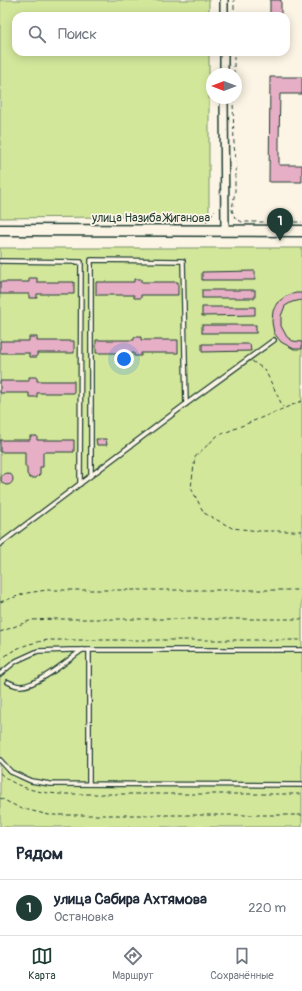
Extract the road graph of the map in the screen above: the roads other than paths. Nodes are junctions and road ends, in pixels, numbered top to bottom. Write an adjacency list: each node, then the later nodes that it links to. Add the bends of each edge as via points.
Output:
1 (224, 0): 2 (street)
2 (224, 12)
3 (224, 56): 4 (street)
4 (224, 68)
5 (224, 104): 7 (street)
6 (0, 230): 7 (street, улица Назиба Жиганова)
7 (225, 231): 8 (street, улица Назиба Жиганова)
8 (302, 231)
9 (0, 261): 13 (lane, via 81,262)
10 (274, 340): 11 (lane)
11 (186, 404): 12 (lane); 12 (lane, via 183,261 91,260)
12 (91, 474): 13 (lane)
13 (80, 484): 14 (lane)
14 (0, 544)
15 (82, 650): 16 (lane); 18 (lane, via 38,651 16,660); 19 (lane, via 39,681 21,686)
16 (89, 650): 17 (lane); 21 (lane)
17 (302, 650)
18 (0, 674)
19 (8, 682)
20 (0, 760): 21 (lane, via 11,772 31,781 50,784)
21 (89, 784): 22 (lane)
22 (302, 785)

